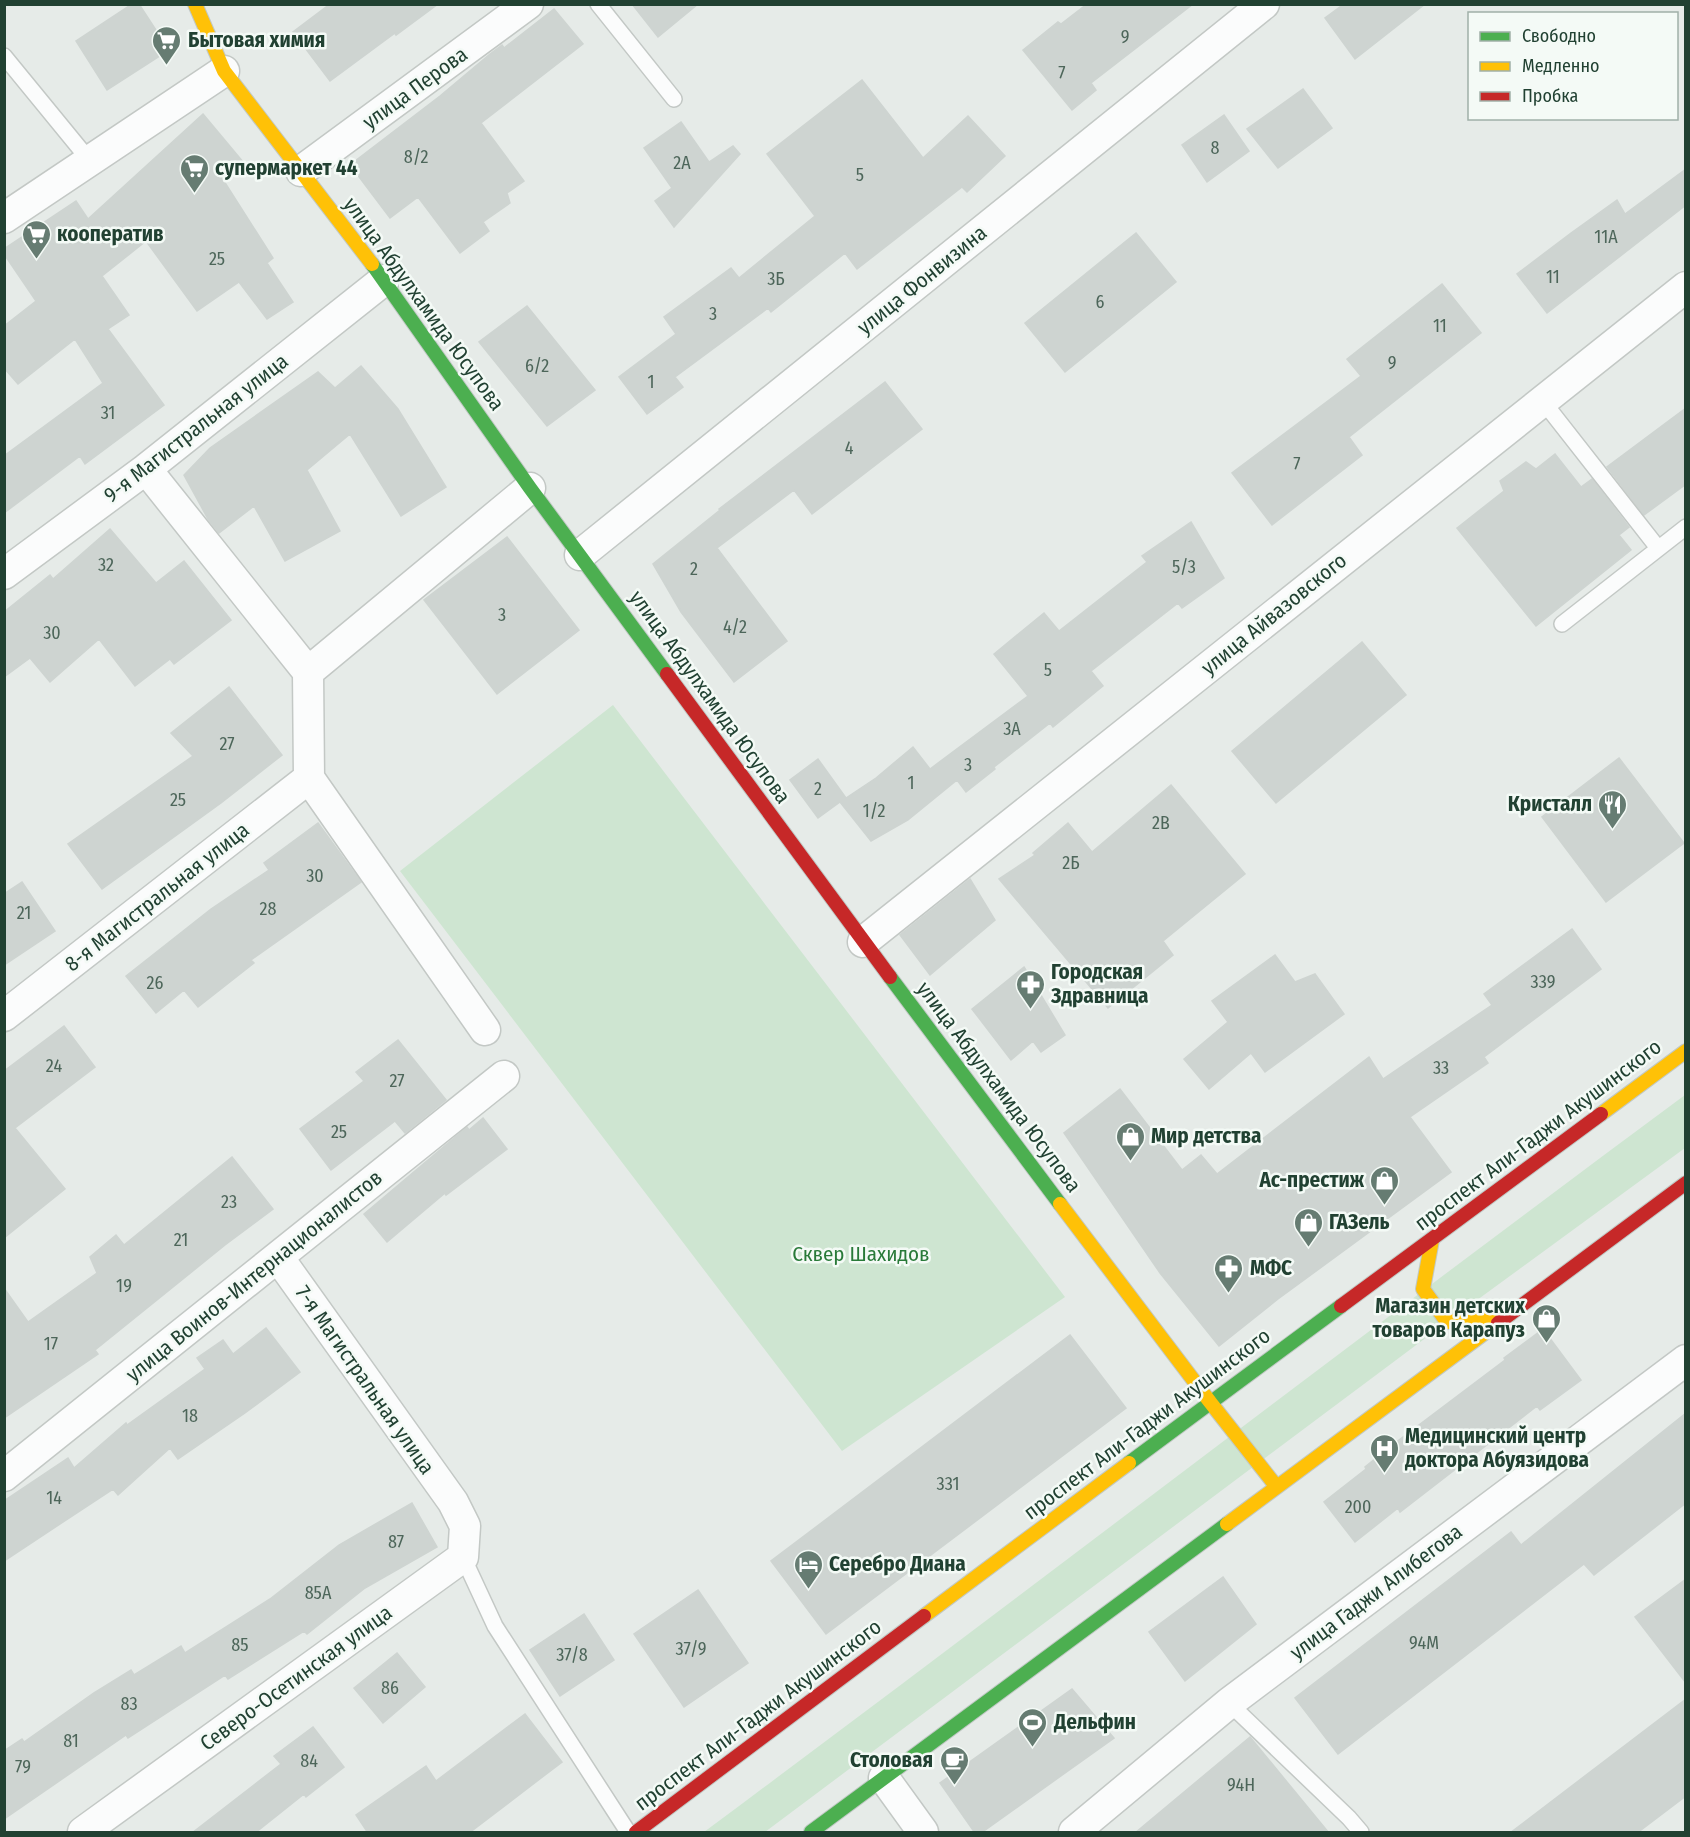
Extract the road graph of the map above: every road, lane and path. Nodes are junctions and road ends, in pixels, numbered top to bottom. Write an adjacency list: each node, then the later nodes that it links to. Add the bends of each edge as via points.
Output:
1 (195, 4): 6 (main road, улица Абдулхамида Юсупова)
2 (528, 4): 9 (street, улица Перова)
3 (598, 4): 7 (lane)
4 (1264, 4): 18 (street, улица Фонвизина)
5 (4, 56): 8 (lane)
6 (224, 71): 8 (street); 9 (main road, улица Абдулхамида Юсупова)
7 (674, 99)
8 (90, 161): 10 (street)
9 (301, 171): 11 (main road, улица Абдулхамида Юсупова)
10 (4, 218)
11 (384, 280): 14 (street, 9-я Магистральная улица); 15 (main road, улица Абдулхамида Юсупова)
12 (1686, 287): 13 (street, улица Айвазовского)
13 (1542, 400): 17 (lane); 23 (street, улица Айвазовского)
14 (146, 469): 19 (street, 9-я Магистральная улица); 21 (street)
15 (530, 488): 18 (main road, улица Абдулхамида Юсупова); 21 (street)
16 (1686, 526): 17 (lane)
17 (1658, 548): 20 (lane)
18 (580, 555): 23 (main road, улица Абдулхамида Юсупова)
19 (4, 574)
20 (1562, 624)
21 (308, 672): 22 (street)
22 (309, 778): 24 (street, 8-я Магистральная улица); 25 (street)
23 (863, 942): 33 (main road, улица Абдулхамида Юсупова)
24 (4, 1016)
25 (485, 1030)
26 (1686, 1052): 29 (main road, проспект Али-Гаджи Акушинского)
27 (504, 1076): 30 (street, улица Воинов-Интернационалистов)
28 (1686, 1183): 31 (main road)
29 (1432, 1240): 31 (main road, via 1423,1289 1447,1322); 33 (main road, проспект Али-Гаджи Акушинского)
30 (278, 1257): 34 (street, улица Воинов-Интернационалистов); 36 (street, 7-я Магистральная улица, via 453,1502 465,1526)
31 (1512, 1314): 35 (main road)
32 (1686, 1360): 37 (street, улица Гаджи Алибегова)
33 (1210, 1402): 35 (main road, улица Абдулхамида Юсупова); 41 (main road, проспект Али-Гаджи Акушинского)
34 (4, 1476)
35 (1276, 1486): 38 (main road)
36 (463, 1557): 39 (street, Северо-Осетинская улица); 40 (lane, via 495,1626)
37 (1229, 1703): 44 (street, улица Гаджи Алибегова); 45 (lane)
38 (884, 1778): 42 (main road); 43 (street)
39 (83, 1833)
40 (628, 1833)
41 (636, 1833)
42 (811, 1833)
43 (923, 1833)
44 (1074, 1833)
45 (1361, 1833)

